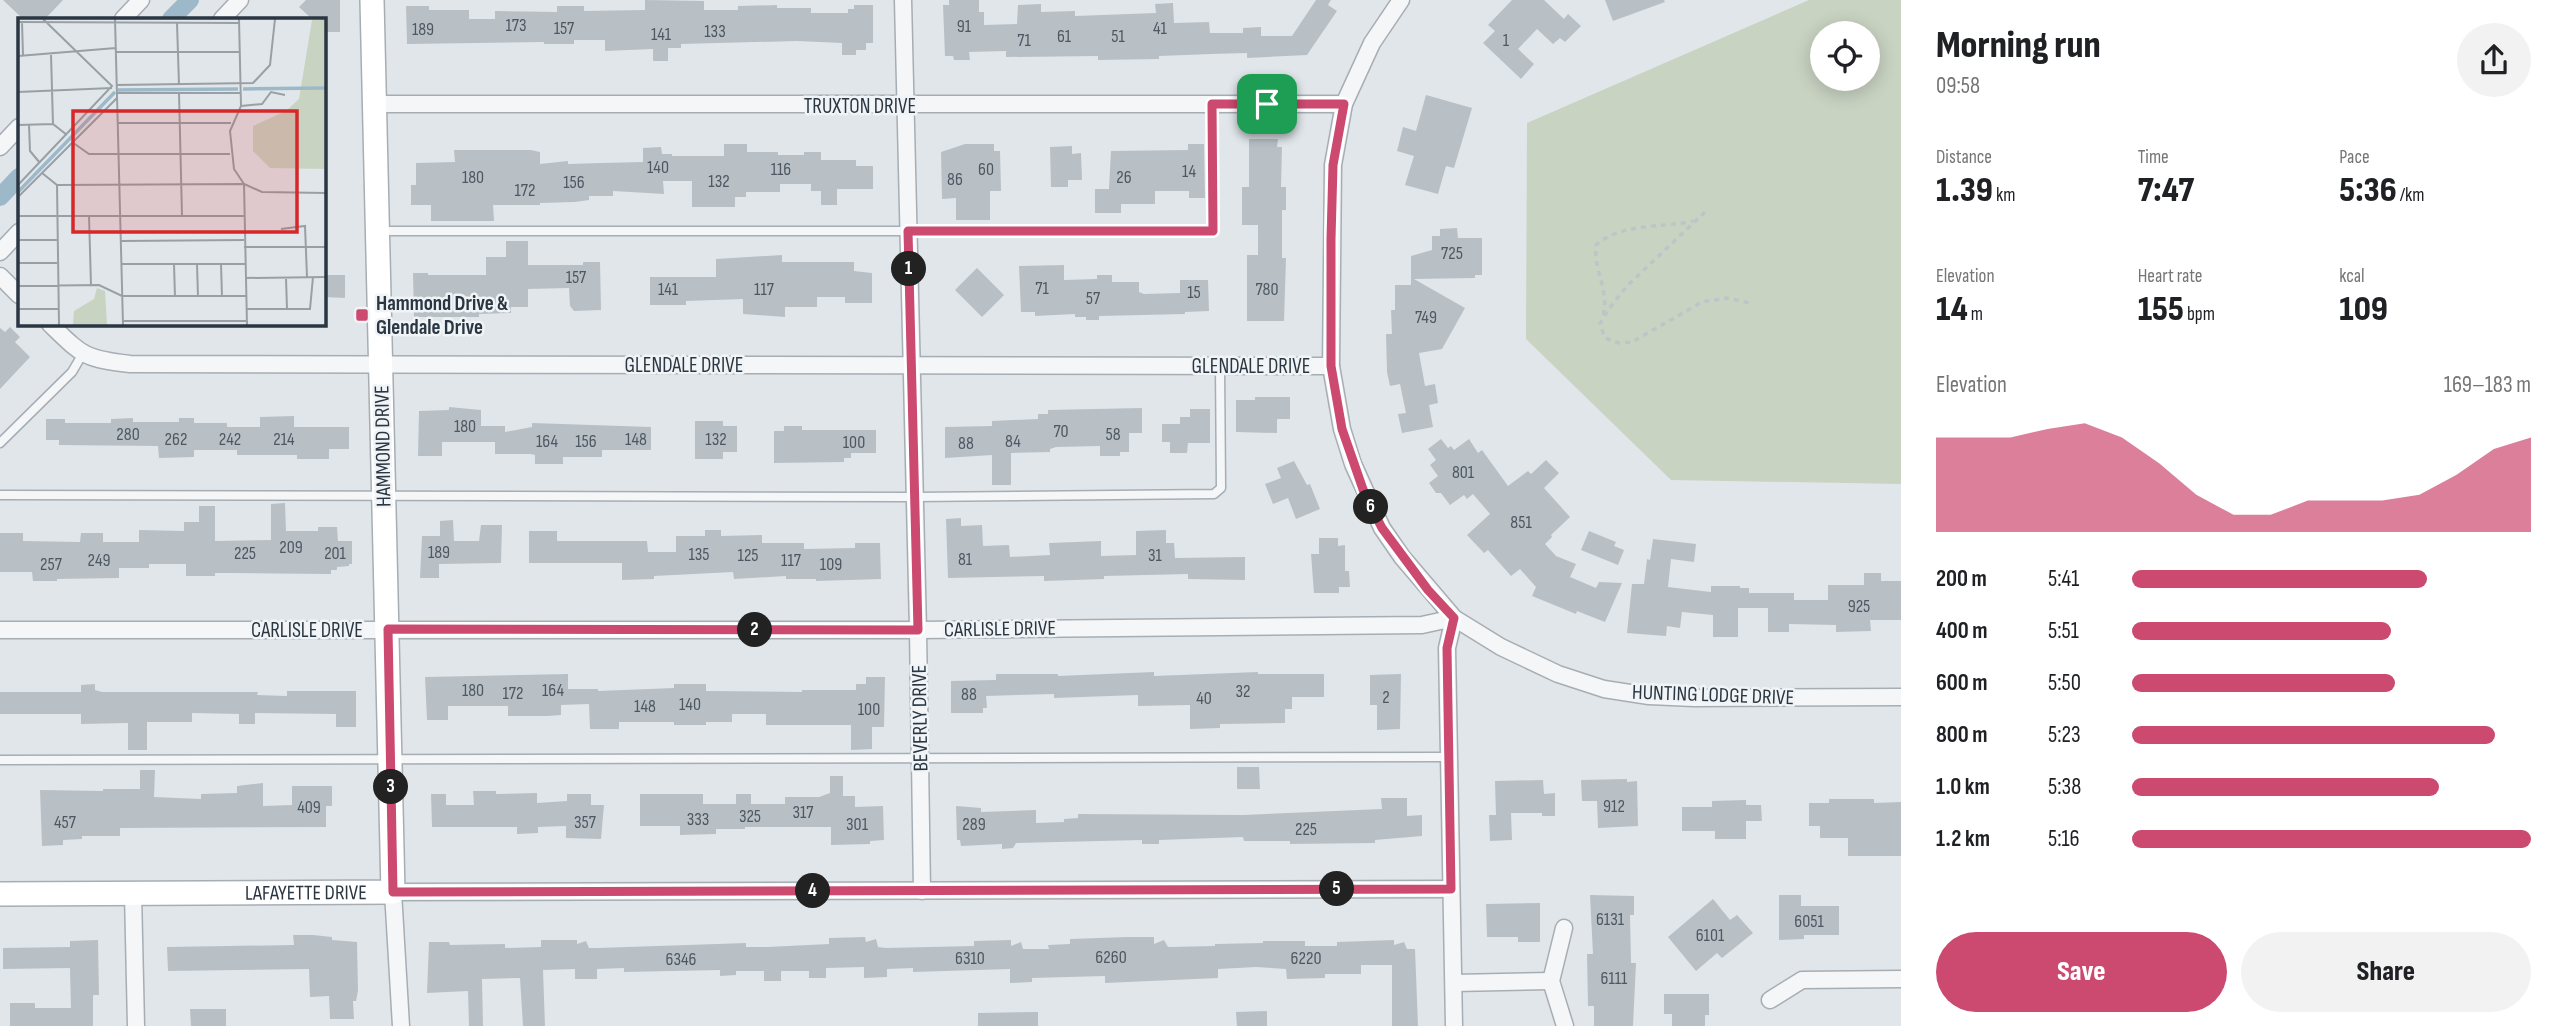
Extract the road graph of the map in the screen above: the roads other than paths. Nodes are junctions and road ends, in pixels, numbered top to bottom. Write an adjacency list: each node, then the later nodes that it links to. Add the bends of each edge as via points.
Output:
1 (141, 0): 6 (street)
2 (240, 0): 7 (street)
3 (373, 0): 8 (street, HAMMOND DRIVE)
4 (902, 0): 11 (street, BEVERLY DRIVE)
5 (1401, 0): 10 (street, HUNTING LODGE DRIVE, via 1373,43)
6 (123, 18)
7 (223, 18)
8 (375, 104): 11 (street, TRUXTON DRIVE); 14 (street, HAMMOND DRIVE)
9 (1212, 104): 10 (street, TRUXTON DRIVE); 11 (street, TRUXTON DRIVE); 15 (lane, via 1213,231)
10 (1344, 104): 25 (street, HUNTING LODGE DRIVE, via 1333,165)
11 (905, 106): 15 (street, BEVERLY DRIVE)
12 (18, 128): 13 (street)
13 (0, 147)
14 (378, 231): 15 (lane); 22 (street, HAMMOND DRIVE)
15 (908, 231): 23 (street, BEVERLY DRIVE)
16 (18, 233): 17 (street)
17 (0, 253)
18 (0, 276): 19 (street)
19 (18, 294)
20 (52, 326): 21 (street)
21 (82, 355): 22 (street, GLENDALE DRIVE, via 130,364); 26 (lane, via 72,372)
22 (382, 364): 23 (street, GLENDALE DRIVE); 28 (street, HAMMOND DRIVE)
23 (912, 366): 24 (street, GLENDALE DRIVE); 29 (street, BEVERLY DRIVE)
24 (1220, 366): 25 (street, GLENDALE DRIVE); 29 (lane, via 1221,488 1214,494)
25 (1331, 366): 30 (street, HUNTING LODGE DRIVE, via 1342,429 1365,495 1402,557)
26 (0, 443)
27 (0, 495): 28 (lane)
28 (384, 496): 29 (lane); 31 (street, HAMMOND DRIVE)
29 (915, 497): 33 (street, BEVERLY DRIVE)
30 (1454, 618): 33 (street, CARLISLE DRIVE, via 1422,625); 34 (street, HUNTING LODGE DRIVE, via 1501,648 1604,689 1695,698); 35 (street, via 1447,648)
31 (388, 629): 32 (street, CARLISLE DRIVE); 33 (street, CARLISLE DRIVE); 37 (street, HAMMOND DRIVE)
32 (0, 630)
33 (918, 630): 36 (street, BEVERLY DRIVE)
34 (1901, 697)
35 (1448, 757): 36 (lane); 39 (street)
36 (921, 758): 37 (lane); 40 (street, BEVERLY DRIVE)
37 (390, 759): 38 (lane); 41 (street, HAMMOND DRIVE)
38 (0, 760)
39 (1451, 889): 40 (street, LAFAYETTE DRIVE); 47 (street)
40 (922, 891): 41 (street, LAFAYETTE DRIVE)
41 (393, 892): 42 (street, LAFAYETTE DRIVE); 50 (street)
42 (133, 893): 43 (street, LAFAYETTE DRIVE); 49 (street)
43 (0, 894)
44 (1564, 928): 46 (street)
45 (1901, 979): 48 (street, via 1802,980)
46 (1551, 981): 47 (street); 52 (street)
47 (1454, 982): 51 (street)
48 (1770, 1000)
49 (136, 1026)
50 (401, 1026)
51 (1454, 1026)
52 (1565, 1026)

